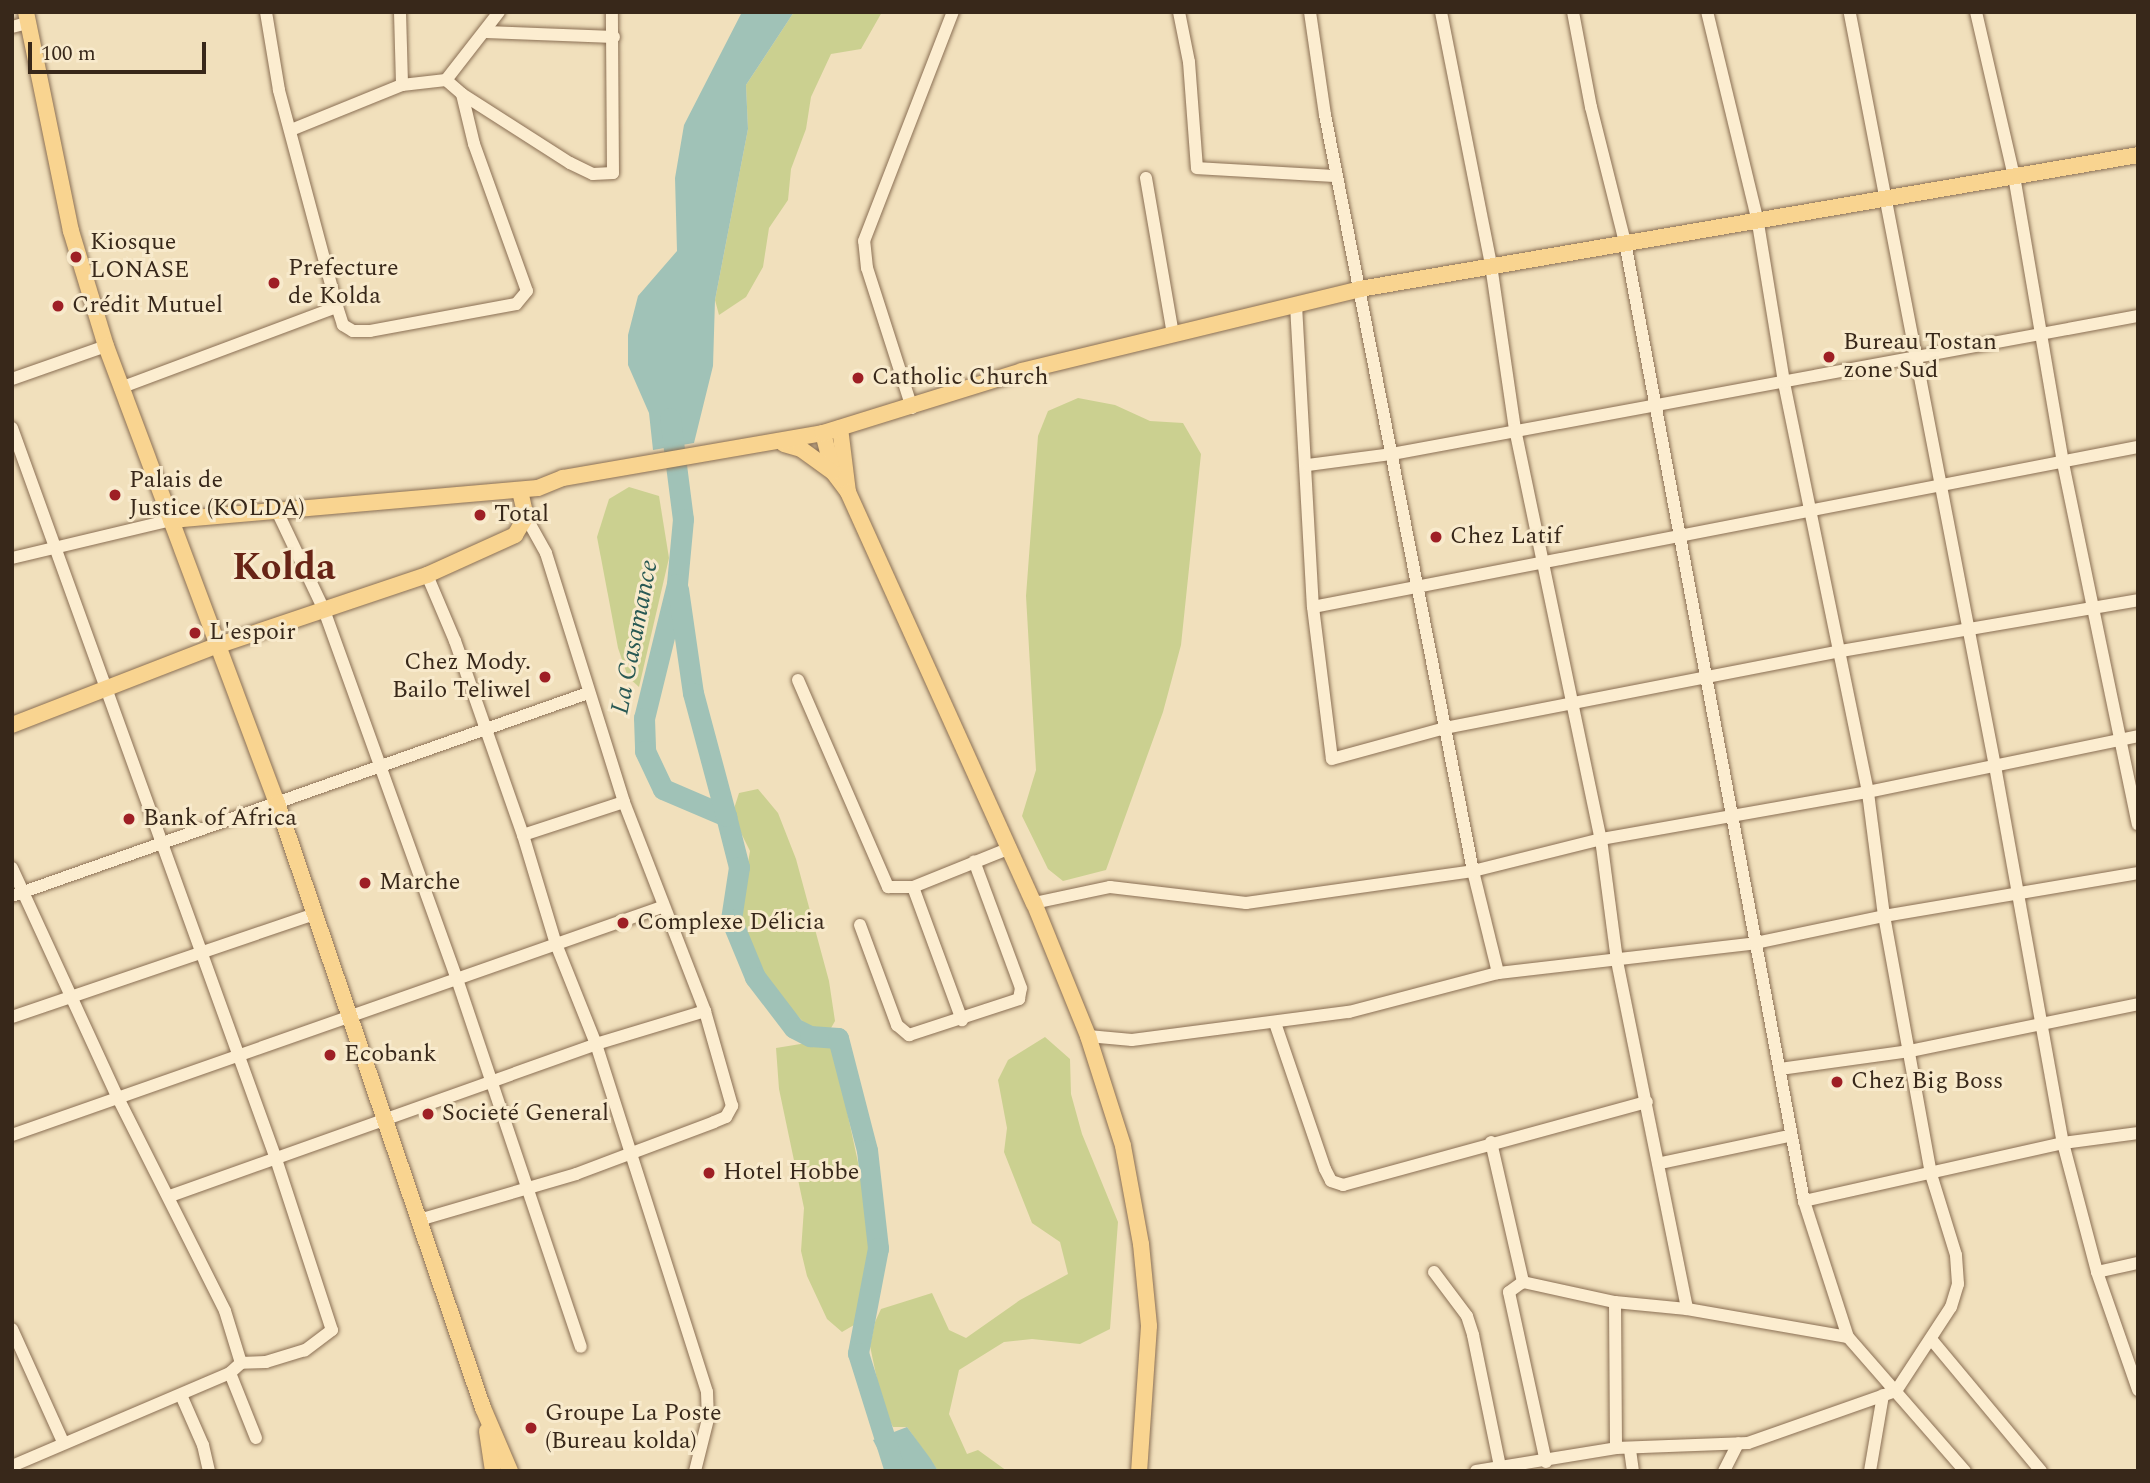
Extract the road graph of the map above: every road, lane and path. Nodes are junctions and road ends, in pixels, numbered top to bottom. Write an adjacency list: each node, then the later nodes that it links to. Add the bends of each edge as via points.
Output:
1 (266, 12): 19 (street)
2 (400, 12): 17 (street)
3 (499, 12): 14 (street)
4 (612, 12): 15 (street)
5 (953, 12): 40 (street, via 864,241 867,268)
6 (1179, 12): 21 (street, via 1189,62 1196,168)
7 (1310, 12): 21 (street)
8 (1441, 12): 27 (street)
9 (1573, 12): 26 (street)
10 (1707, 12): 25 (street)
11 (1976, 12): 22 (street)
12 (1850, 14): 24 (street)
13 (22, 21): 34 (main road, via 71,231)
14 (486, 32): 15 (street); 16 (street)
15 (614, 37): 18 (street, via 613,173 593,174 570,163)
16 (446, 80): 17 (street); 18 (street)
17 (402, 85): 19 (street)
18 (463, 94): 30 (street, via 474,144 527,291 516,304 370,331 353,331 343,325)
19 (291, 130): 30 (street)
20 (2138, 155): 22 (main road)
21 (1337, 176): 28 (street)
22 (2014, 176): 24 (main road); 33 (street)
23 (1146, 178): 32 (street)
24 (1884, 197): 25 (main road); 35 (street)
25 (1757, 218): 26 (main road); 37 (street)
26 (1625, 242): 27 (main road); 39 (street)
27 (1491, 265): 28 (main road); 43 (street)
28 (1360, 289): 29 (main road); 47 (street)
29 (1296, 305): 32 (main road); 49 (street)
30 (337, 307): 38 (street)
31 (2138, 316): 33 (street)
32 (1173, 334): 40 (main road, via 1021,371)
33 (2041, 335): 35 (street); 48 (street)
34 (106, 346): 36 (street); 38 (main road)
35 (1915, 359): 37 (street); 51 (street)
36 (12, 379)
37 (1784, 382): 39 (street); 54 (street)
38 (120, 388): 57 (main road)
39 (1654, 404): 43 (street); 58 (street)
40 (912, 408): 42 (main road)
41 (12, 428): 59 (street)
42 (840, 428): 44 (main road); 53 (main road)
43 (1515, 429): 47 (street); 61 (street)
44 (823, 433): 45 (main road); 50 (main road)
45 (781, 443): 50 (main road, via 801,449); 52 (main road, via 563,478)
46 (2138, 447): 48 (street)
47 (1392, 454): 49 (street); 63 (street)
48 (2063, 463): 51 (street); 66 (street)
49 (1308, 465): 65 (street)
50 (833, 472): 53 (main road)
51 (1939, 487): 54 (street); 68 (street)
52 (520, 492): 55 (main road); 56 (main road)
53 (848, 492): 91 (main road)
54 (1811, 510): 58 (street); 70 (street)
55 (278, 513): 57 (main road); 67 (street)
56 (526, 517): 62 (main road, via 515,535); 74 (street, via 546,553)
57 (171, 520): 59 (street); 69 (main road)
58 (1679, 539): 61 (street); 71 (street)
59 (53, 545): 60 (street); 73 (street)
60 (12, 558)
61 (1544, 562): 63 (street); 75 (street)
62 (427, 575): 67 (main road); 78 (street)
63 (1420, 589): 65 (street); 77 (street)
64 (2138, 600): 66 (street)
65 (1313, 607): 77 (street, via 1332,759)
66 (2094, 608): 68 (street); 80 (street)
67 (324, 610): 69 (main road); 82 (street)
68 (1967, 629): 70 (street); 81 (street)
69 (216, 646): 73 (main road); 85 (main road)
70 (1841, 651): 71 (street); 83 (street)
71 (1704, 679): 75 (street); 86 (street)
72 (798, 680): 96 (street, via 882,881 896,890)
73 (109, 690): 76 (main road); 90 (street)
74 (588, 693): 78 (street); 84 (street)
75 (1570, 705): 77 (street); 89 (street)
76 (12, 725)
77 (1445, 728): 94 (street)
78 (485, 730): 82 (street); 88 (street)
79 (2138, 736): 80 (street)
80 (2118, 739): 81 (street); 87 (street)
81 (1996, 766): 83 (street); 97 (street)
82 (382, 767): 85 (street); 109 (street)
83 (1868, 792): 86 (street); 102 (street)
84 (624, 802): 88 (street); 100 (street)
85 (277, 803): 90 (street); 101 (main road)
86 (1735, 818): 89 (street); 104 (street)
87 (2138, 824)
88 (523, 835): 105 (street)
89 (1601, 839): 94 (street); 107 (street)
90 (164, 844): 98 (street); 106 (street)
91 (1010, 848): 92 (street); 99 (main road)
92 (974, 861): 96 (street); 115 (street, via 1022,995)
93 (12, 868): 98 (street)
94 (1473, 871): 99 (street, via 1246,903 1110,887); 108 (street)
95 (2138, 873): 97 (street)
96 (913, 887): 115 (street)
97 (2017, 892): 102 (street); 117 (street)
98 (18, 894): 110 (street)
99 (1034, 903): 118 (main road)
100 (662, 906): 105 (street); 112 (street)
101 (312, 915): 106 (street); 113 (main road)
102 (1884, 916): 104 (street); 120 (street)
103 (860, 925): 115 (street, via 897,1025 909,1035)
104 (1756, 943): 107 (street); 122 (street)
105 (555, 944): 109 (street); 119 (street)
106 (197, 950): 110 (street); 121 (street)
107 (1617, 961): 108 (street); 125 (street)
108 (1498, 973): 116 (street, via 1361,1010)
109 (457, 979): 113 (street); 123 (street)
110 (73, 996): 114 (street); 124 (street)
111 (2138, 1004): 117 (street)
112 (705, 1011): 119 (street); 132 (street, via 732,1106 726,1116)
113 (348, 1015): 121 (street); 126 (main road)
114 (12, 1017)
115 (962, 1020)
116 (1275, 1023): 118 (street, via 1132,1040); 130 (street, via 1331,1181 1343,1185 1420,1167)
117 (2039, 1023): 120 (street); 131 (street)
118 (1088, 1036): 169 (main road, via 1123,1146 1141,1244 1149,1325)
119 (596, 1044): 123 (street); 132 (street)
120 (1909, 1051): 122 (street); 135 (street)
121 (237, 1057): 124 (street); 133 (street)
122 (1780, 1069): 129 (street)
123 (493, 1082): 126 (street); 136 (street)
124 (118, 1098): 128 (street); 137 (street)
125 (1647, 1102): 130 (street); 134 (street)
126 (387, 1122): 133 (street); 139 (main road)
127 (2138, 1133): 131 (street)
128 (12, 1135)
129 (1789, 1136): 134 (street); 138 (street)
130 (1491, 1142): 143 (street)
131 (2063, 1143): 135 (street); 142 (street)
132 (631, 1152): 136 (street); 168 (street, via 707,1392 708,1419)
133 (276, 1159): 137 (street); 150 (street, via 331,1330 305,1350 266,1362)
134 (1661, 1163): 145 (street)
135 (1931, 1174): 138 (street); 148 (street, via 1956,1255 1958,1284 1951,1307)
136 (527, 1190): 139 (street); 149 (street)
137 (170, 1196): 150 (street, via 225,1311)
138 (1804, 1201): 147 (street)
139 (419, 1220): 155 (main road)
140 (2138, 1264): 142 (street)
141 (1434, 1272): 164 (street, via 1467,1316 1474,1335)
142 (2097, 1272): 152 (street)
143 (1522, 1282): 144 (street); 161 (street, via 1509,1292)
144 (1615, 1302): 145 (street); 159 (street)
145 (1687, 1308): 147 (street)
146 (12, 1329): 157 (street)
147 (1848, 1337): 153 (street)
148 (1931, 1339): 153 (street); 175 (street)
149 (581, 1347)
150 (241, 1363): 151 (street)
151 (230, 1373): 154 (street); 156 (street)
152 (2138, 1390)
153 (1890, 1393): 158 (street, via 1788,1431); 173 (street); 174 (street)
154 (180, 1395): 157 (street); 165 (street, via 203,1445)
155 (483, 1408): 166 (main road); 167 (main road)
156 (256, 1437)
157 (63, 1442): 162 (street)
158 (1738, 1443): 160 (street); 172 (street)
159 (1616, 1448): 160 (street); 161 (street)
160 (1630, 1450): 171 (street)
161 (1546, 1462): 164 (street)
162 (26, 1465): 163 (street)
163 (12, 1466)
164 (1500, 1469): 170 (street)
165 (209, 1471)
166 (493, 1471)
167 (510, 1471)
168 (695, 1471)
169 (1139, 1471)
170 (1476, 1471)
171 (1633, 1471)
172 (1724, 1471)
173 (1870, 1471)
174 (1965, 1471)
175 (2041, 1471)

